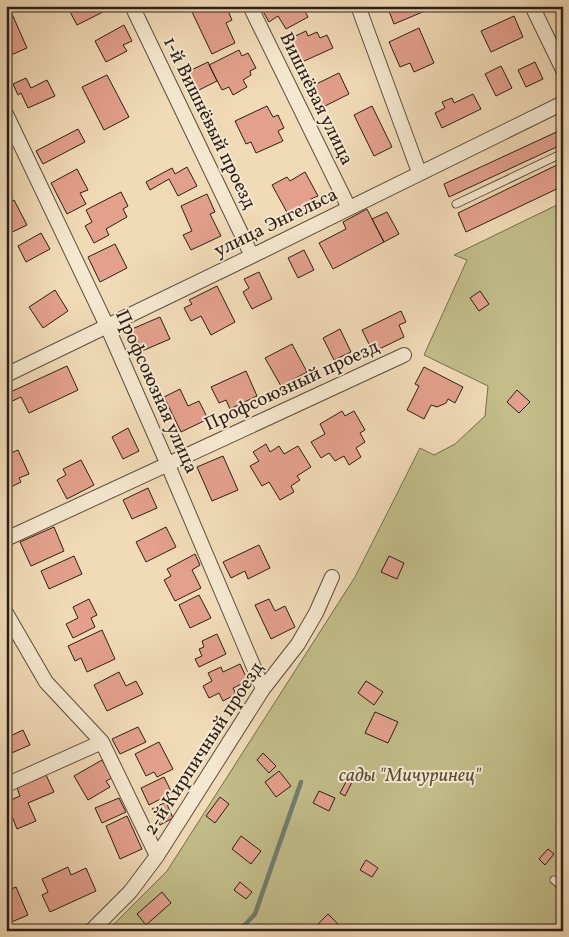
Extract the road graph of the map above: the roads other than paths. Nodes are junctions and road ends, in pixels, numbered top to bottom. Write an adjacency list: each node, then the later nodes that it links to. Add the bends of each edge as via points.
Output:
1 (132, 6): 12 (street, 1-й Вишнёвый проезд)
2 (250, 6): 11 (street, Вишнёвая улица)
3 (358, 6): 9 (street)
4 (532, 6): 5 (street)
5 (563, 70)
6 (563, 103): 9 (street, улица Энгельса)
7 (6, 114): 13 (street, Профсоюзная улица)
8 (563, 153): 10 (lane)
9 (419, 172): 11 (street, улица Энгельса)
10 (456, 204)
11 (349, 208): 12 (street, улица Энгельса)
12 (252, 256): 13 (street, улица Энгельса)
13 (107, 326): 15 (street, улица Энгельса); 16 (street, Профсоюзная улица)
14 (404, 355): 16 (street, Профсоюзный проезд)
15 (6, 375)
16 (168, 465): 17 (street, Профсоюзный проезд); 20 (street, Профсоюзная улица)
17 (6, 539)
18 (332, 577): 20 (street, 2-й Кирпичный проезд, via 298,644)
19 (6, 613): 21 (street, via 46,682)
20 (263, 689): 23 (street, 2-й Кирпичный проезд)
21 (102, 742): 22 (street); 23 (street)
22 (6, 785)
23 (156, 856): 26 (street, 2-й Кирпичный проезд, via 130,892)
24 (554, 880): 25 (lane)
25 (563, 888)
26 (91, 931)

